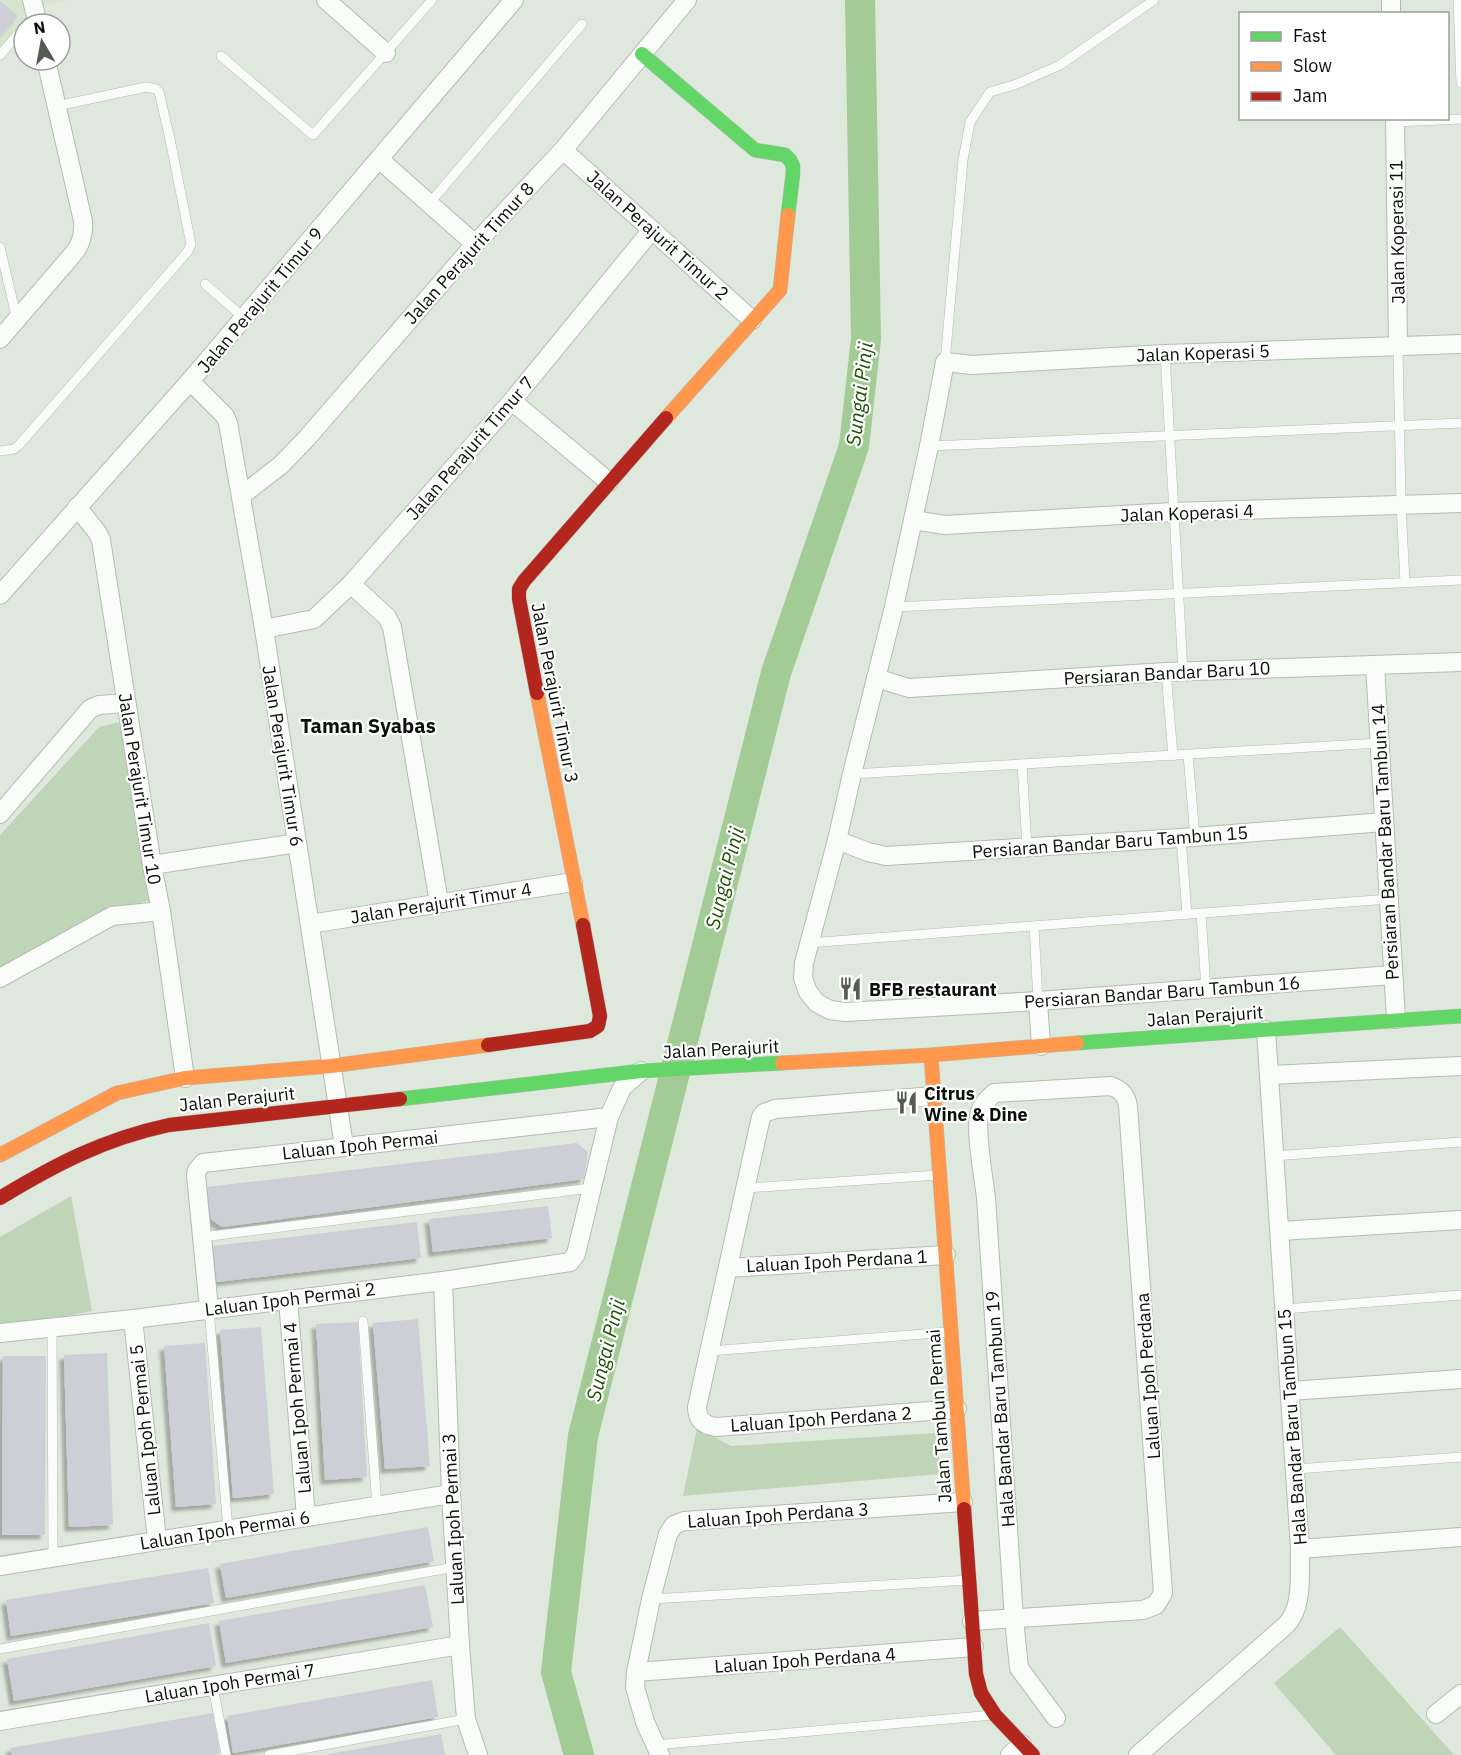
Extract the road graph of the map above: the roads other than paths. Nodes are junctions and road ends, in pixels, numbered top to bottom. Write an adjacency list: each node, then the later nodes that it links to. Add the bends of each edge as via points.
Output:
1 (326, 0): 9 (street)
2 (432, 0): 9 (lane)
3 (514, 0): 18 (street, Jalan Perajurit Timur 9)
4 (687, 0): 10 (street, Jalan Perajurit Timur 8)
5 (1154, 0): 31 (lane, via 1060,65 990,92 970,122 963,160)
6 (1458, 0): 14 (lane)
7 (582, 24): 19 (lane)
8 (12, 39): 11 (lane)
9 (386, 53): 12 (lane, via 314,135)
10 (642, 54): 17 (street, Jalan Perajurit Timur 8); 26 (street, Jalan Perajurit Timur 3, via 755,150 778,153 793,166 780,290)
11 (0, 55)
12 (221, 56)
13 (49, 72): 15 (street)
14 (1461, 83)
15 (57, 106): 25 (street, via 83,234 74,253); 38 (lane, via 146,87 159,92 191,244 19,445)
16 (1395, 120): 29 (street, Jalan Koperasi 11)
17 (563, 150): 20 (street, Jalan Perajurit Timur 2); 21 (street, Jalan Perajurit Timur 8)
18 (379, 159): 19 (street); 24 (street, Jalan Perajurit Timur 9)
19 (429, 204): 21 (street)
20 (651, 231): 26 (street, Jalan Perajurit Timur 2); 33 (street, Jalan Perajurit Timur 7)
21 (475, 244): 40 (street, Jalan Perajurit Timur 8, via 307,438)
22 (0, 247): 25 (lane)
23 (205, 284): 24 (lane)
24 (244, 318): 32 (street, Jalan Perajurit Timur 9)
25 (17, 320): 27 (street)
26 (752, 320): 39 (street, Jalan Perajurit Timur 3)
27 (0, 339)
28 (1461, 344): 29 (street, Jalan Koperasi 5)
29 (1398, 346): 30 (street, Jalan Koperasi 5); 35 (lane)
30 (1165, 354): 31 (street, Jalan Koperasi 5, via 972,365); 36 (lane)
31 (945, 362): 37 (street, Persiaran Bandar Baru Tambun 16)
32 (190, 381): 40 (street, Jalan Perajurit Timur 6, via 225,416); 43 (street, Jalan Perajurit Timur 9)
33 (512, 401): 39 (street); 48 (street, Jalan Perajurit Timur 7)
34 (1461, 423): 35 (lane)
35 (1400, 426): 36 (lane); 42 (lane)
36 (1169, 436): 37 (lane); 44 (lane)
37 (929, 446): 45 (street, Persiaran Bandar Baru Tambun 16)
38 (0, 451)
39 (609, 482): 70 (street, Jalan Perajurit Timur 3, via 524,581 519,594)
40 (241, 496): 52 (street, Jalan Perajurit Timur 6)
41 (1461, 503): 42 (street, Jalan Koperasi 4)
42 (1401, 505): 44 (street, Jalan Koperasi 4); 47 (lane)
43 (77, 507): 50 (street, Jalan Perajurit Timur 9); 57 (street, Jalan Perajurit Timur 10, via 101,540)
44 (1173, 512): 45 (street, Jalan Koperasi 4, via 945,525); 49 (lane)
45 (913, 520): 51 (street, Persiaran Bandar Baru Tambun 16)
46 (1461, 580): 47 (lane)
47 (1405, 583): 49 (lane)
48 (351, 584): 52 (street, Jalan Perajurit Timur 7, via 314,619); 72 (street, via 387,617 392,627)
49 (1177, 594): 51 (lane); 55 (lane)
50 (0, 595)
51 (894, 607): 56 (street, Persiaran Bandar Baru Tambun 16)
52 (264, 629): 67 (street, Jalan Perajurit Timur 6)
53 (1461, 662): 54 (street, Persiaran Bandar Baru 10)
54 (1375, 665): 55 (street, Persiaran Bandar Baru 10); 58 (street, Persiaran Bandar Baru Tambun 14)
55 (1174, 671): 56 (street, Persiaran Bandar Baru 10, via 909,688); 60 (lane)
56 (876, 678): 62 (street, Persiaran Bandar Baru Tambun 16)
57 (126, 702): 63 (street, via 90,709); 69 (street, Jalan Perajurit Timur 10)
58 (1380, 743): 59 (lane); 64 (street, Persiaran Bandar Baru Tambun 14)
59 (1188, 755): 60 (lane); 65 (lane)
60 (1173, 756): 61 (lane)
61 (1022, 764): 62 (lane); 68 (lane)
62 (852, 774): 66 (street, Persiaran Bandar Baru Tambun 16)
63 (0, 814)
64 (1384, 822): 65 (street, Persiaran Bandar Baru Tambun 15); 71 (street, Persiaran Bandar Baru Tambun 14)
65 (1188, 838): 68 (street, Persiaran Bandar Baru Tambun 15); 75 (lane)
66 (837, 840): 68 (street, Persiaran Bandar Baru Tambun 15, via 886,856); 78 (street, Persiaran Bandar Baru Tambun 16)
67 (297, 843): 69 (street); 76 (street, Jalan Perajurit Timur 6)
68 (1027, 848)
69 (152, 865): 73 (street, Jalan Perajurit Timur 10)
70 (573, 882): 72 (street, Jalan Perajurit Timur 4); 88 (street, Jalan Perajurit Timur 3, via 600,1016 598,1026 590,1031)
71 (1389, 899): 74 (lane); 79 (street, Persiaran Bandar Baru Tambun 14)
72 (439, 902): 76 (street, Jalan Perajurit Timur 4)
73 (161, 911): 80 (street, via 112,916); 92 (street, Jalan Perajurit Timur 10)
74 (1201, 913): 75 (lane); 81 (lane)
75 (1187, 914): 77 (lane)
76 (310, 924): 88 (street, Jalan Perajurit Timur 6)
77 (1034, 926): 78 (lane); 82 (lane)
78 (808, 943): 82 (street, Persiaran Bandar Baru Tambun 16, via 803,978 817,1003 830,1010)
79 (1393, 975): 81 (street, Persiaran Bandar Baru Tambun 16); 84 (street, Persiaran Bandar Baru Tambun 14)
80 (0, 978)
81 (1206, 989): 82 (street, Persiaran Bandar Baru Tambun 16)
82 (1038, 1001): 86 (street)
83 (1461, 1016): 84 (street, Jalan Perajurit)
84 (1396, 1020): 85 (street, Jalan Perajurit)
85 (1266, 1030): 86 (street, Jalan Perajurit); 91 (street, Hala Bandar Baru Tambun 15)
86 (1041, 1046): 87 (street, Jalan Perajurit)
87 (931, 1055): 90 (street, Jalan Perajurit); 94 (street, Jalan Tambun Permai)
88 (331, 1066): 92 (street); 95 (street, Jalan Perajurit Timur 6)
89 (1461, 1066): 91 (street)
90 (641, 1071): 95 (street, Jalan Perajurit); 96 (street, via 622,1088)
91 (1269, 1075): 100 (street, Hala Bandar Baru Tambun 15)
92 (185, 1078): 99 (street, via 117,1093)
93 (994, 1093): 139 (street, Hala Bandar Baru Tambun 19, via 979,1113 978,1136 986,1198); 139 (street, Laluan Ipoh Perdana, via 1104,1085 1117,1088 1126,1099 1164,1586 1160,1600 1150,1609)
94 (934, 1096): 101 (street, Jalan Tambun Permai); 103 (street, via 769,1110 759,1123)
95 (338, 1107): 98 (street, Jalan Perajurit Timur 6); 104 (street, Jalan Perajurit, via 169,1125 128,1135 86,1151)
96 (609, 1117): 98 (street, Laluan Ipoh Permai); 102 (street)
97 (1461, 1142): 100 (lane)
98 (344, 1146): 107 (street, Laluan Ipoh Permai, via 203,1163 196,1175)
99 (0, 1155)
100 (1274, 1156): 106 (street, Hala Bandar Baru Tambun 15)
101 (940, 1175): 103 (lane); 108 (street, Jalan Tambun Permai)
102 (591, 1188): 107 (lane); 110 (street, Laluan Ipoh Permai 2, via 576,1254 570,1262)
103 (746, 1188): 109 (street)
104 (0, 1198)
105 (1461, 1220): 106 (street)
106 (1280, 1231): 113 (street, Hala Bandar Baru Tambun 15)
107 (203, 1237): 114 (street, Laluan Ipoh Permai)
108 (946, 1255): 109 (street, Laluan Ipoh Perdana 1); 118 (street, Jalan Tambun Permai)
109 (728, 1268): 120 (street, Laluan Ipoh Perdana 2)
110 (442, 1281): 112 (street, Laluan Ipoh Permai 2); 126 (street, Laluan Ipoh Permai 3)
111 (1461, 1296): 113 (lane)
112 (288, 1300): 114 (street, Laluan Ipoh Permai 2); 129 (street, Laluan Ipoh Permai 4)
113 (1285, 1308): 122 (street, Hala Bandar Baru Tambun 15)
114 (209, 1309): 115 (street, Laluan Ipoh Permai 2); 130 (lane)
115 (133, 1319): 117 (street, Laluan Ipoh Permai 2); 132 (street, Laluan Ipoh Permai 5)
116 (363, 1321): 128 (lane)
117 (52, 1328): 119 (street, Laluan Ipoh Permai 2); 134 (lane)
118 (951, 1332): 120 (lane); 123 (street, Jalan Tambun Permai)
119 (0, 1333)
120 (709, 1351): 123 (street, Laluan Ipoh Perdana 2, via 698,1407 701,1422 708,1426)
121 (1461, 1379): 122 (street)
122 (1290, 1391): 125 (street, Hala Bandar Baru Tambun 15)
123 (957, 1409): 127 (street, Jalan Tambun Permai)
124 (1461, 1457): 125 (lane)
125 (1296, 1469): 133 (street, Hala Bandar Baru Tambun 15)
126 (451, 1494): 128 (street, Laluan Ipoh Permai 6); 136 (street, Laluan Ipoh Permai 3)
127 (963, 1502): 137 (street, Jalan Tambun Permai); 138 (street, Laluan Ipoh Perdana 3, via 678,1522 668,1534)
128 (377, 1506): 129 (street, Laluan Ipoh Permai 6)
129 (306, 1517): 130 (street, Laluan Ipoh Permai 6)
130 (228, 1529): 132 (street, Laluan Ipoh Permai 6)
131 (1461, 1537): 133 (street)
132 (156, 1540): 134 (street, Laluan Ipoh Permai 6)
133 (1300, 1549): 157 (street, Hala Bandar Baru Tambun 15, via 1297,1606 1290,1621)
134 (53, 1557): 135 (street, Laluan Ipoh Permai 6)
135 (0, 1566)
136 (455, 1567): 141 (street, Laluan Ipoh Permai 3); 143 (lane)
137 (969, 1580): 138 (lane); 140 (street, Jalan Tambun Permai)
138 (651, 1599): 144 (street, Laluan Ipoh Perdana 3)
139 (1014, 1619): 140 (street, Laluan Ipoh Perdana); 149 (street, Hala Bandar Baru Tambun 19, via 1019,1668)
140 (972, 1621): 142 (street, Jalan Tambun Permai)
141 (460, 1645): 145 (street, Laluan Ipoh Permai 7); 150 (street, Laluan Ipoh Permai 3)
142 (974, 1647): 144 (street, Laluan Ipoh Perdana 4); 148 (street, Jalan Tambun Permai, via 981,1693)
143 (0, 1649)
144 (636, 1672): 152 (street, Laluan Ipoh Perdana 3, via 638,1702)
145 (213, 1686): 151 (street, Laluan Ipoh Permai 7); 154 (lane)
146 (1461, 1694): 147 (street)
147 (1436, 1714)
148 (995, 1715): 152 (lane); 153 (street, Jalan Tambun Permai)
149 (1056, 1718)
150 (466, 1719): 155 (lane); 156 (street, Laluan Ipoh Permai 3)
151 (0, 1721)
152 (658, 1750)
153 (1021, 1751)
154 (226, 1755)
155 (269, 1755)
156 (478, 1755)
157 (1138, 1755)

